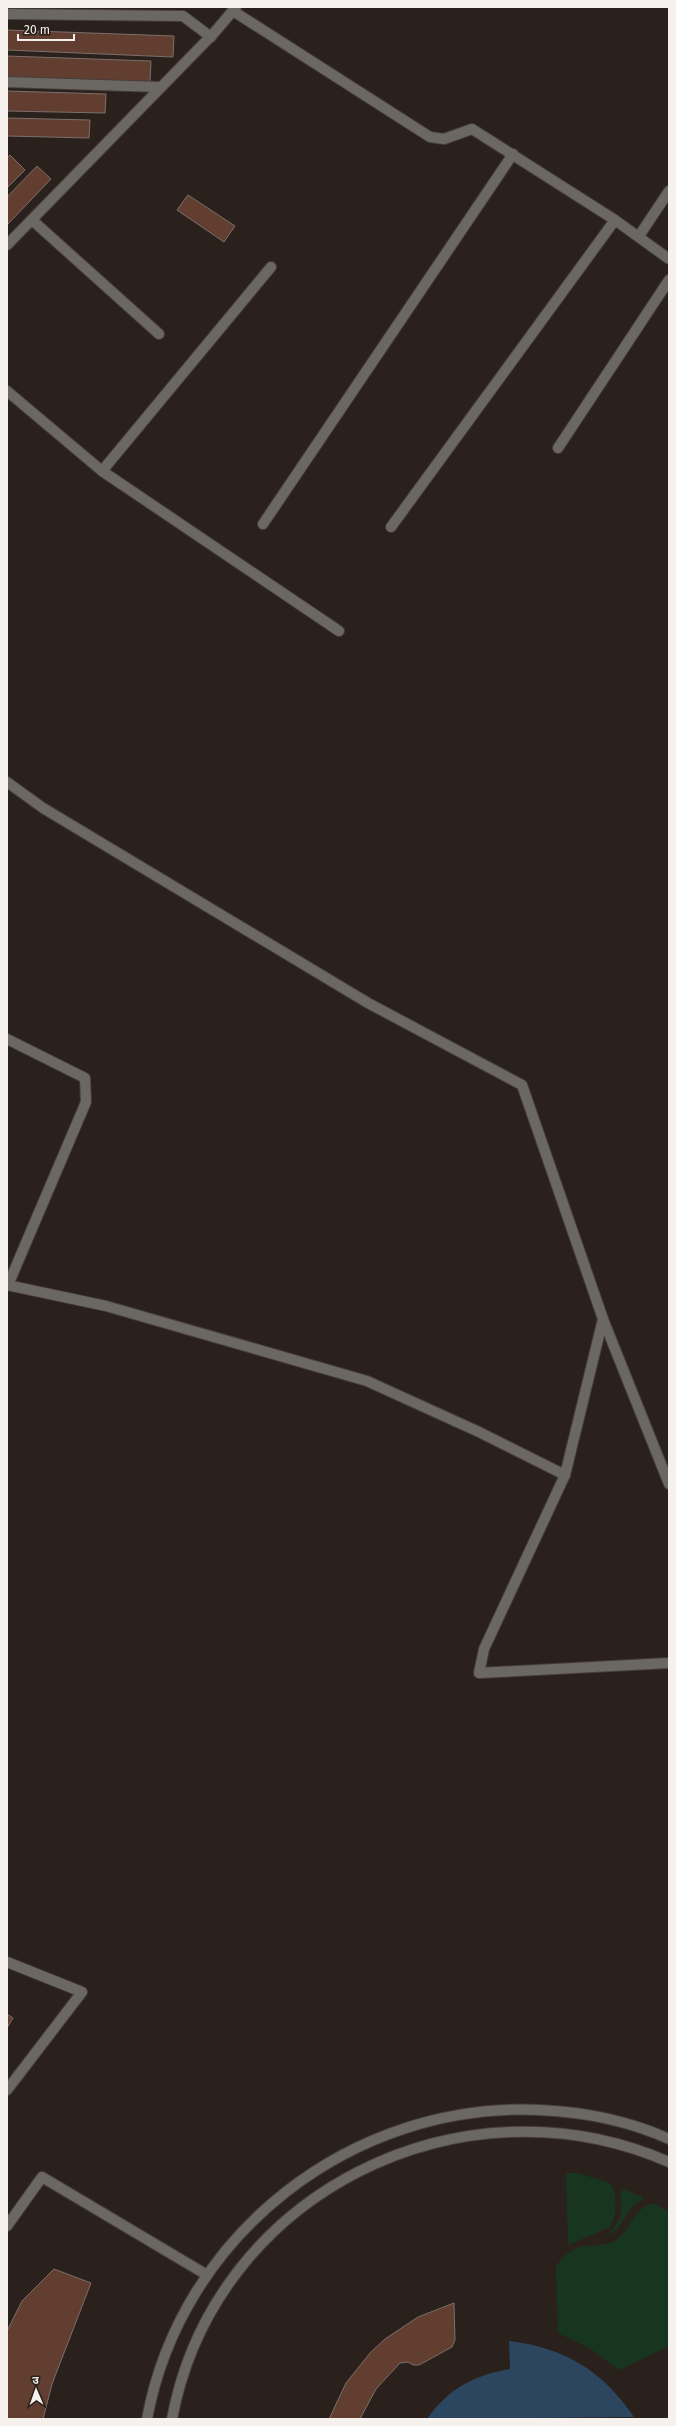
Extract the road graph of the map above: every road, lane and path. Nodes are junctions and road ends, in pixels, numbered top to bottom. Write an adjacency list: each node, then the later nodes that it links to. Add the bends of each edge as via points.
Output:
1 (235, 9): 3 (street); 6 (street, via 430,137 444,139 472,130)
2 (7, 14): 3 (street, via 183,16)
3 (211, 37): 5 (street)
4 (7, 82): 5 (street)
5 (162, 87): 8 (street)
6 (512, 154): 9 (street); 19 (street)
7 (669, 191): 10 (street)
8 (32, 220): 11 (street); 15 (street)
9 (615, 220): 10 (street); 20 (street)
10 (639, 236): 12 (street)
11 (7, 245)
12 (669, 258)
13 (271, 267): 18 (street)
14 (669, 280): 17 (street)
15 (159, 334)
16 (7, 391): 18 (street)
17 (558, 448)
18 (102, 471): 21 (street)
19 (263, 524)
20 (391, 527)
21 (339, 631)
22 (7, 782): 25 (street, via 43,808 368,1003 522,1085)
23 (7, 1039): 24 (street, via 85,1078 86,1102)
24 (7, 1285): 26 (street, via 106,1306 367,1381)
25 (603, 1319): 26 (street); 27 (street)
26 (565, 1475): 28 (street, via 484,1649 479,1673)
27 (669, 1484)
28 (669, 1663)
29 (7, 1962): 30 (street, via 82,1992)
30 (7, 2090)
31 (669, 2139): 34 (street, via 611,2120 554,2111 468,2113 412,2125 358,2146 308,2174 248,2225)
32 (669, 2162): 36 (street, via 634,2148 595,2138 563,2133 516,2131 468,2135 421,2145 355,2173 314,2198 283,2223 231,2282 196,2344 179,2389)
33 (7, 2226): 34 (street, via 42,2177)
34 (207, 2275): 35 (street, via 166,2351)
35 (147, 2419)
36 (172, 2419)

